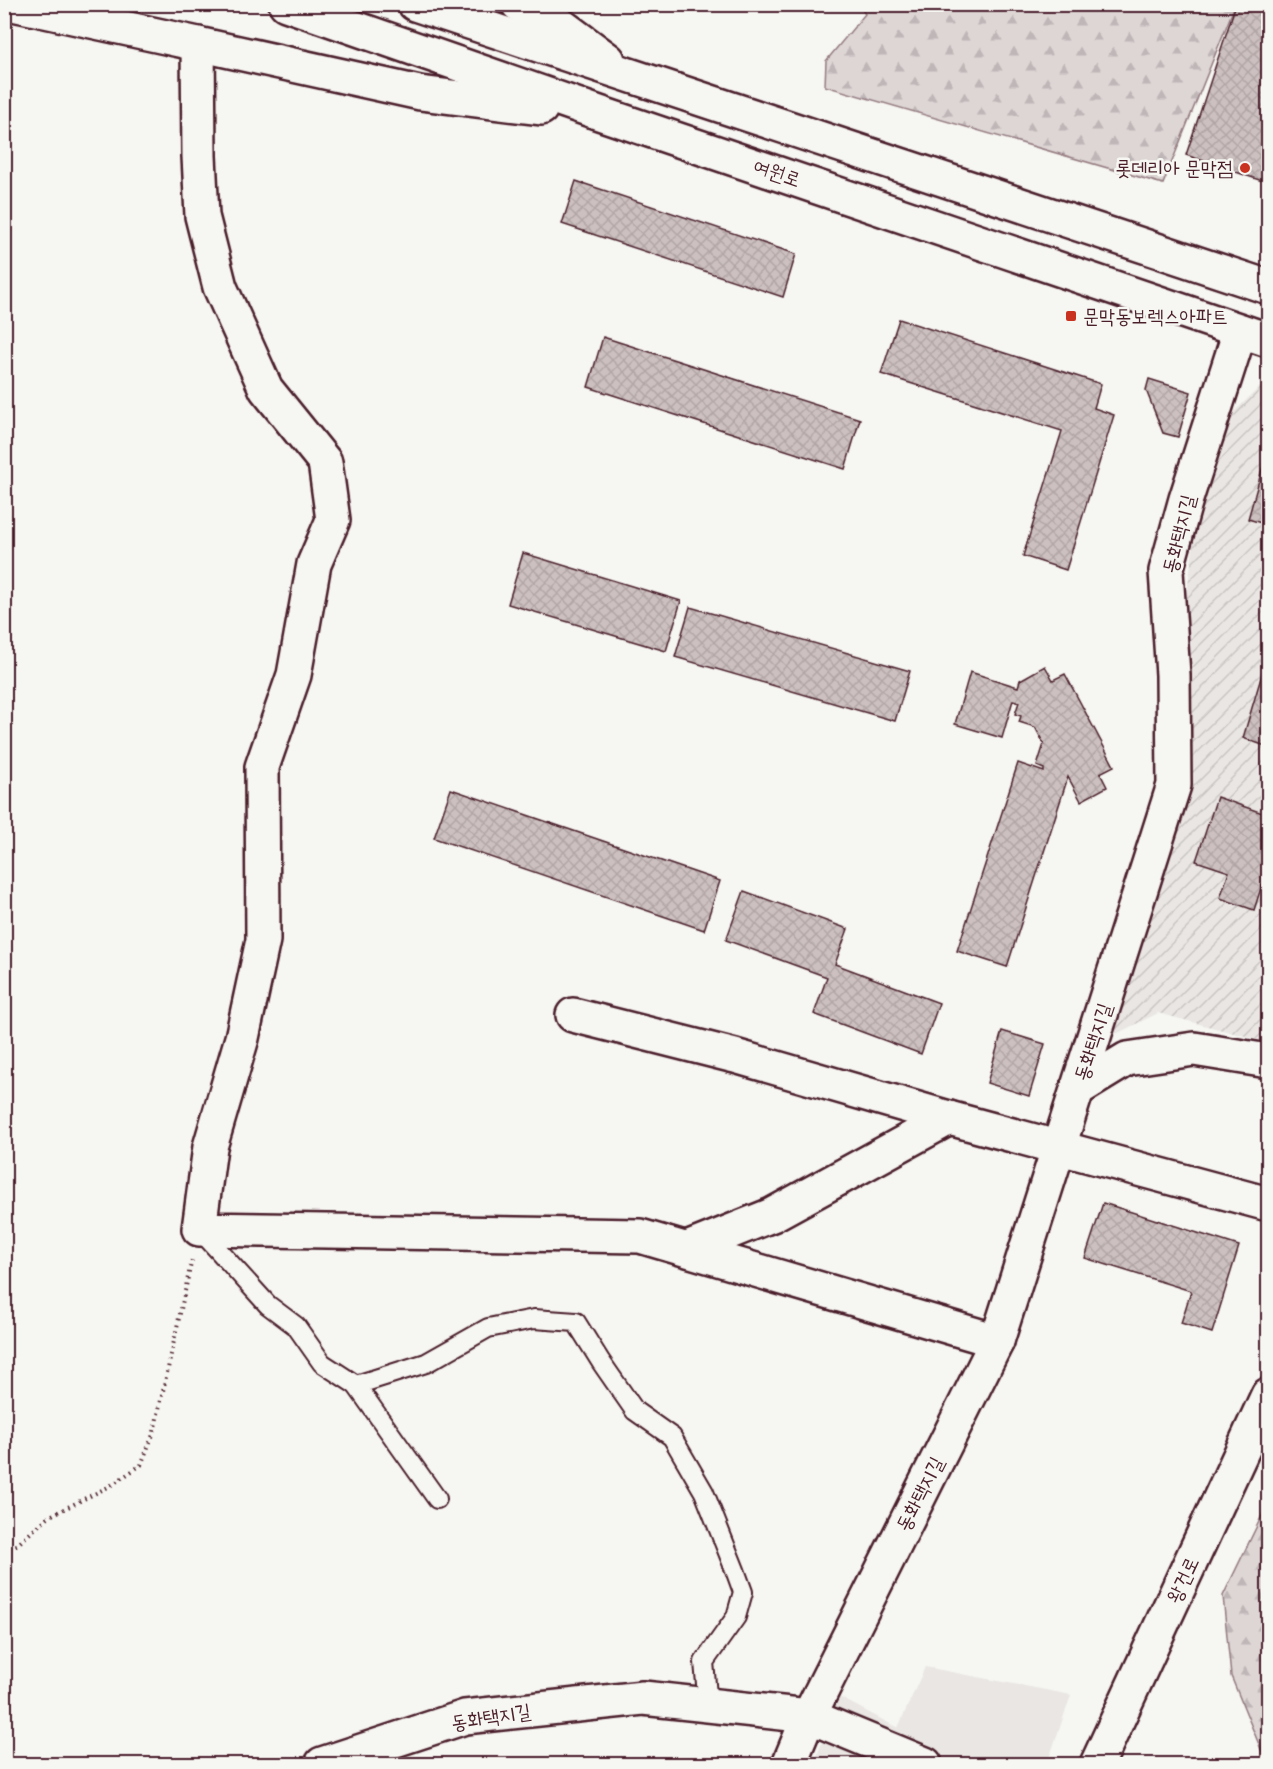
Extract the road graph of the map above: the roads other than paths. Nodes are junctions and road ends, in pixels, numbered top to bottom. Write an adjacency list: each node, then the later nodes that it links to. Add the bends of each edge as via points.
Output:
1 (14, 4): 5 (main road)
2 (286, 4): 7 (main road, 여원로)
3 (415, 4): 6 (main road)
4 (518, 4): 6 (main road, via 558,23)
5 (198, 44): 7 (main road, via 420,93); 16 (main road, via 202,216 220,287 266,389 325,462 333,520 314,564 294,675 262,767 263,940 242,1038 210,1147)
6 (628, 76): 8 (main road)
7 (608, 116): 9 (main road, 여원로)
8 (1261, 284): 9 (main road, 동화택지길)
9 (1254, 335): 12 (main road, 동화택지길, via 1186,499 1166,572 1173,675 1174,785)
10 (573, 1015): 13 (main road, via 735,1056)
11 (1269, 1061): 12 (main road, via 1194,1049 1127,1059)
12 (1078, 1089): 14 (main road, 동화택지길)
13 (949, 1118): 14 (main road); 17 (main road, via 772,1215)
14 (1058, 1147): 15 (main road); 18 (main road, 동화택지길)
15 (1269, 1204)
16 (199, 1229): 17 (main road, via 640,1236); 19 (lane, via 268,1305 296,1326 322,1363)
17 (687, 1249): 18 (main road)
18 (997, 1341): 23 (main road, 동화택지길)
19 (356, 1385): 21 (lane); 22 (lane, via 426,1363 488,1328 534,1319 576,1322 635,1411 672,1437 704,1492 743,1592 736,1617 704,1662)
20 (1269, 1395): 27 (main road, 왕건로)
21 (437, 1499)
22 (708, 1706): 23 (main road, 동화택지길); 24 (main road, 동화택지길, via 643,1698 465,1717)
23 (809, 1716): 25 (main road, 동화택지길); 26 (main road, 동화택지길)
24 (322, 1764)
25 (789, 1764)
26 (926, 1764)
27 (1097, 1764)

